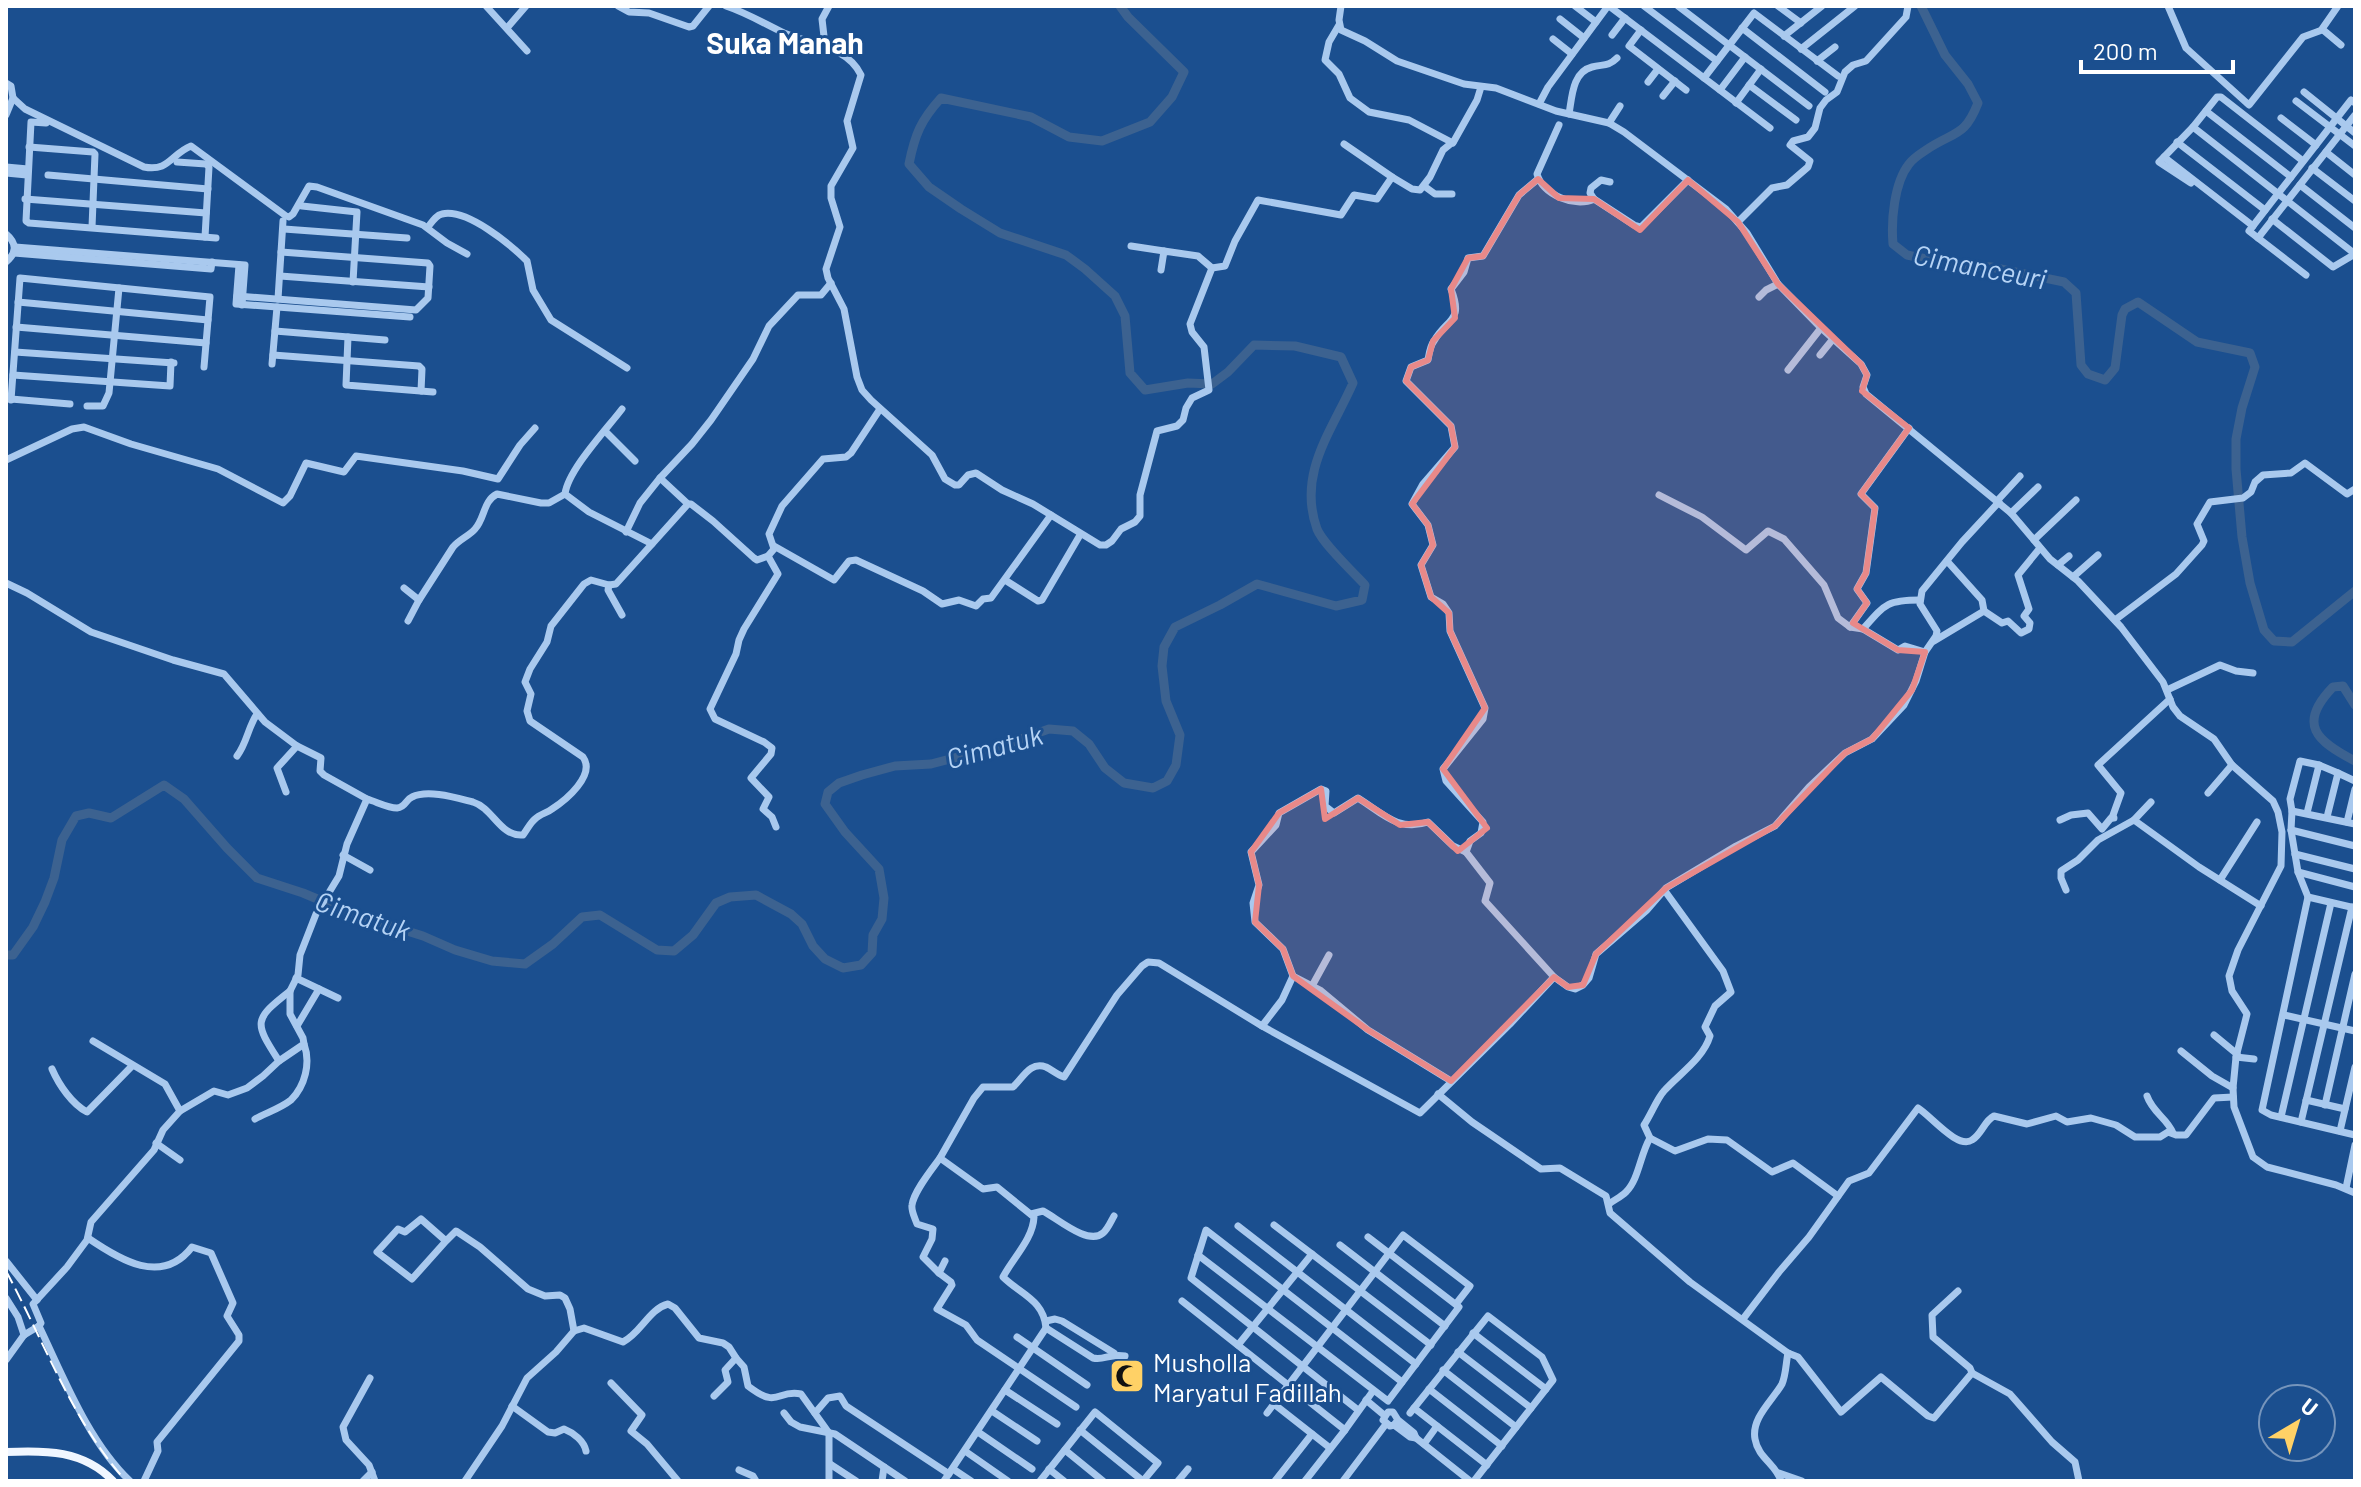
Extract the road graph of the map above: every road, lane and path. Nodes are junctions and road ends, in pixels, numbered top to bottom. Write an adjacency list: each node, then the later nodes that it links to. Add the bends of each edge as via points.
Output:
1 (486, 6): 25 (street)
2 (526, 6): 25 (street)
3 (618, 6): 4 (street, via 689,27)
4 (709, 6)
5 (726, 6): 33 (street)
6 (829, 6): 33 (street, via 822,19)
7 (1341, 6): 24 (street)
8 (1575, 6): 22 (street)
9 (1609, 6): 20 (street); 22 (street)
10 (1644, 6): 42 (street)
11 (1678, 6): 34 (street)
12 (1745, 6): 19 (street)
13 (1778, 6): 23 (street)
14 (1855, 6): 37 (street)
15 (1908, 6): 115 (street, via 1906,17 1866,61 1845,72 1808,137 1790,145 1810,161 1808,167 1787,185 1772,188)
16 (2168, 6): 28 (street, via 2186,48 2249,105 2303,37)
17 (2338, 6): 28 (street)
18 (1817, 7): 23 (street)
19 (1754, 13): 26 (street); 30 (street)
20 (1625, 18): 27 (street); 29 (street)
21 (1560, 19): 31 (street)
22 (1596, 22): 31 (street)
23 (1801, 23): 30 (street)
24 (1339, 25): 52 (street, via 1392,59); 82 (street, via 1324,55 1350,98 1369,112 1409,120)
25 (507, 28): 38 (street)
26 (1742, 28): 34 (street); 55 (street)
27 (1641, 30): 44 (street, via 1629,46); 47 (street)
28 (2322, 30): 35 (street)
29 (1612, 35)
30 (1784, 36): 37 (street)
31 (1584, 38): 39 (street)
32 (1553, 39): 39 (street)
33 (825, 45): 139 (street, via 861,75 847,121 853,148 831,186 840,227 826,269)
34 (1729, 45): 40 (street); 42 (street)
35 (2341, 45)
36 (1835, 47): 43 (street)
37 (1801, 49): 43 (street)
38 (527, 51)
39 (1572, 54): 62 (street)
40 (1745, 57): 45 (street); 54 (street)
41 (1617, 58): 66 (street, via 1580,74)
42 (1717, 61): 47 (street)
43 (1817, 61): 46 (street)
44 (1658, 69): 48 (street); 49 (street)
45 (1761, 69): 51 (street); 64 (street)
46 (1838, 76)
47 (1704, 78): 54 (street)
48 (1675, 81): 53 (street); 57 (street)
49 (1648, 82)
50 (6, 83): 58 (street)
51 (1749, 85): 60 (street); 71 (street)
52 (1481, 87): 62 (street); 82 (street)
53 (1686, 90)
54 (1720, 90): 60 (street)
55 (1825, 92)
56 (2304, 92): 70 (street)
57 (1663, 96)
58 (13, 98): 67 (street); 118 (street, via 25,109 144,167 164,166 186,148 194,148 289,217 310,186)
59 (2296, 101): 77 (street)
60 (1736, 103): 78 (street)
61 (2355, 103): 70 (street, via 2351,100)
62 (1539, 104): 66 (street)
63 (1620, 106): 73 (street)
64 (1809, 106)
65 (2206, 111): 76 (street); 88 (street, via 2221,97); 96 (street)
66 (1569, 114): 73 (street)
67 (6, 115)
68 (2355, 115): 75 (street)
69 (2281, 118): 84 (street)
70 (2337, 118): 75 (street); 77 (street)
71 (1796, 120)
72 (46, 123): 86 (street, via 31,122)
73 (1609, 123): 99 (street)
74 (1559, 125): 98 (street)
75 (2346, 126): 79 (street); 80 (street)
76 (2193, 127): 81 (street); 105 (street)
77 (2330, 127): 80 (street); 84 (street)
78 (1770, 128)
79 (2355, 133)
80 (2340, 134): 85 (street); 87 (street)
81 (2177, 142): 112 (street); 116 (street, via 2164,157)
82 (1453, 143): 102 (street, via 1440,154)
83 (1344, 144): 95 (street)
84 (2316, 145): 88 (street)
85 (2355, 146)
86 (29, 147): 92 (street); 97 (street, via 93,152)
87 (2326, 152): 90 (street); 94 (street)
88 (2303, 161): 96 (street)
89 (177, 162): 103 (street, via 206,164)
90 (2312, 168): 101 (street); 109 (street)
91 (6, 170): 92 (street)
92 (27, 172): 106 (street)
93 (48, 175): 97 (street)
94 (2355, 175)
95 (1392, 177): 102 (street, via 1416,190); 134 (street, via 1377,199 1354,195 1341,215 1258,200 1225,266)
96 (2291, 177): 105 (street)
97 (96, 179): 103 (street); 110 (street)
98 (1538, 179): 107 (street, via 1560,198 1582,203); 246 (street, via 1519,195 1483,256 1468,258 1451,289 1455,318 1433,341 1428,360 1411,367 1406,381 1451,426 1455,447 1412,504 1428,525 1433,545 1421,565 1431,597 1449,613 1450,631 1485,708 1483,719 1443,769 1446,781 1483,822)
99 (1688, 180): 107 (street, via 1641,227); 115 (street)
100 (1610, 182): 107 (street, via 1601,180 1591,188)
101 (2300, 185): 108 (street); 119 (street)
102 (1424, 186): 104 (street, via 1435,194)
103 (208, 189): 113 (street)
104 (1452, 194)
105 (2278, 194): 108 (street); 112 (street)
106 (25, 199): 110 (street); 117 (street, via 29,223)
107 (1594, 199)
108 (2287, 200): 114 (street); 131 (street)
109 (2355, 201)
110 (93, 206): 113 (street); 117 (street)
111 (302, 206): 121 (street, via 357,212)
112 (2265, 210): 116 (street)
113 (206, 213): 122 (street)
114 (2272, 219): 125 (street); 131 (street, via 2333,267)
115 (1738, 222): 140 (street)
116 (2253, 226): 125 (street, via 2249,231)
117 (92, 227): 122 (street)
118 (428, 227): 130 (street); 163 (street, via 445,214 466,217 492,233 527,261 533,290 551,320)
119 (2355, 228)
120 (6, 234): 127 (street)
121 (356, 235): 124 (street); 129 (street, via 284,225); 132 (street)
122 (205, 237): 123 (street)
123 (216, 238)
124 (407, 238)
125 (2258, 238): 136 (street)
126 (1131, 246): 128 (street)
127 (14, 250): 133 (street); 145 (street, via 211,269 212,262 242,265 240,300)
128 (1164, 251): 134 (street, via 1198,256); 135 (street)
129 (281, 252): 132 (street); 137 (street)
130 (467, 254)
131 (2355, 254)
132 (354, 258): 138 (street); 141 (street, via 430,264)
133 (6, 262)
134 (1212, 268): 194 (street, via 1190,327 1204,347 1209,390 1192,398 1175,428 1157,431 1138,520 1106,545)
135 (1161, 270)
136 (2306, 275)
137 (280, 276): 138 (street); 145 (street)
138 (353, 282): 141 (street)
139 (831, 282): 172 (street, via 844,309 860,384); 181 (street, via 821,295 798,295 779,315 711,420)
140 (1778, 284): 143 (street); 151 (street)
141 (429, 287): 146 (street, via 428,300 416,310)
142 (119, 288): 144 (street, via 20,278); 147 (street); 149 (street, via 210,297)
143 (1759, 297)
144 (18, 302): 147 (street); 150 (street)
145 (278, 303): 146 (street); 152 (street)
146 (353, 309): 148 (street)
147 (117, 311): 149 (street); 153 (street)
148 (410, 317)
149 (208, 320): 157 (street)
150 (16, 327): 153 (street); 158 (street)
151 (1821, 328): 155 (street); 164 (street)
152 (275, 331): 154 (street); 161 (street, via 273,360)
153 (114, 335): 157 (street); 160 (street)
154 (348, 337): 156 (street); 161 (street)
155 (1833, 339): 159 (street); 174 (street, via 1865,370 1866,394)
156 (385, 340)
157 (206, 343): 162 (street)
158 (11, 345): 160 (street); 165 (street)
159 (1820, 355)
160 (112, 358): 166 (street); 166 (street, via 174,362 170,386)
161 (346, 361): 167 (street, via 421,367); 167 (street, via 346,385)
162 (204, 367)
163 (627, 368)
164 (1788, 370)
165 (13, 375): 166 (street); 169 (street, via 11,400)
166 (110, 382): 170 (street, via 103,406)
167 (421, 391): 168 (street)
168 (433, 392)
169 (70, 404)
170 (87, 406)
171 (622, 409): 175 (street)
172 (880, 409): 192 (street, via 932,455 949,483 959,485 976,473); 197 (street, via 851,453 823,459 784,502 769,534)
173 (535, 428): 182 (street)
174 (1909, 428): 189 (street); 215 (street, via 1861,494 1875,508 1866,573 1857,589 1867,603)
175 (605, 431): 178 (street); 186 (street, via 575,470)
176 (2293, 459): 179 (street)
177 (6, 460): 182 (street, via 79,426 218,469 281,503 306,463 344,472 356,456)
178 (635, 461)
179 (2296, 470): 184 (street, via 2305,463 2346,494); 213 (street, via 2263,475 2239,499 2210,502 2197,524 2202,545 2176,574)
180 (2020, 476): 189 (street)
181 (660, 478): 190 (street); 193 (street)
182 (495, 479): 185 (street)
183 (2038, 487): 191 (street)
184 (2355, 489)
185 (497, 494): 186 (street, via 541,503); 209 (street)
186 (565, 494): 193 (street)
187 (1659, 495): 215 (street, via 1702,517 1746,550 1768,531 1784,539 1824,585 1838,618)
188 (2076, 500): 195 (street)
189 (1998, 502): 191 (street); 202 (street)
190 (688, 504): 196 (street); 200 (street, via 757,560)
191 (2011, 513): 195 (street)
192 (1051, 515): 194 (street); 205 (street)
193 (626, 532): 196 (street)
194 (1080, 535): 205 (street, via 1042,600)
195 (2034, 540): 198 (street)
196 (652, 544): 207 (street, via 616,584)
197 (774, 546): 200 (street); 205 (street, via 834,580 856,560 945,605 959,600 978,605)
198 (2040, 548): 203 (street); 211 (street, via 2018,575 2029,629 2021,633)
199 (2098, 555): 204 (street)
200 (768, 556): 243 (street, via 778,574 744,629 710,709 715,719 772,748 751,778 769,797 763,809)
201 (2069, 556): 203 (street)
202 (1947, 561): 210 (street); 211 (street, via 1982,600)
203 (2058, 565): 204 (street)
204 (2073, 577): 213 (street)
205 (1005, 580)
206 (6, 583): 222 (street, via 91,632 224,674)
207 (609, 585): 212 (street); 232 (street, via 591,580 584,584 551,626 525,682 531,694 530,721 587,761 584,775 563,801 520,836 471,801 421,795 398,808)
208 (404, 588): 209 (street)
209 (419, 600): 214 (street)
210 (1920, 600): 216 (street, via 1894,600); 217 (street, via 1937,631)
211 (1984, 611): 217 (street)
212 (622, 615)
213 (2115, 620): 220 (street)
214 (408, 621)
215 (1850, 627): 216 (street)
216 (1863, 629): 218 (street, via 1898,650 1905,646)
217 (1931, 643): 218 (street)
218 (1925, 652): 255 (street, via 1904,705 1872,739 1845,753 1775,826)
219 (2253, 673): 220 (street, via 2217,665)
220 (2167, 690): 221 (street)
221 (2170, 699): 225 (street, via 2180,716 2214,739); 237 (street, via 2098,766 2121,793)
222 (257, 714): 223 (street); 224 (street)
223 (297, 746): 230 (street, via 277,768); 232 (street, via 321,758 324,775)
224 (237, 756)
225 (2232, 765): 231 (street); 258 (street, via 2273,801 2278,812 2281,866)
226 (2319, 765): 227 (street); 234 (street, via 2300,761); 235 (street)
227 (2338, 773): 228 (street); 236 (street)
228 (2355, 781)
229 (2355, 789): 241 (street)
230 (286, 792)
231 (2208, 793)
232 (367, 799): 248 (street)
233 (2151, 802): 239 (street)
234 (2292, 811): 235 (street); 244 (street)
235 (2307, 813): 236 (street)
236 (2327, 817): 241 (street)
237 (2112, 818): 238 (street, via 2102,829 2088,813); 242 (street)
238 (2060, 820)
239 (2134, 820): 242 (street); 252 (street)
240 (2257, 822): 252 (street)
241 (2351, 823)
242 (2123, 824): 254 (street, via 2061,871)
243 (776, 827)
244 (2291, 830): 245 (street); 247 (street)
245 (2355, 846)
246 (1466, 852): 262 (street, via 1428,822 1400,825 1358,798 1334,813 1325,806 1326,791 1321,789 1279,813 1276,825 1251,852 1259,885 1253,903 1255,922 1283,949); 263 (street, via 1490,883 1485,901)
247 (2295, 854): 249 (street); 251 (street)
248 (343, 855): 250 (street); 264 (street, via 342,870 300,955)
249 (2355, 869)
250 (370, 870)
251 (2298, 872): 253 (street); 256 (street)
252 (2220, 880): 258 (street)
253 (2355, 887)
254 (2066, 890)
255 (1665, 891): 263 (street, via 1596,954 1583,985 1575,989); 300 (street, via 1731,988 1705,1027 1708,1043 1661,1094 1644,1125)
256 (2308, 897): 257 (street); 269 (street)
257 (2331, 903): 259 (street); 270 (street)
258 (2261, 906): 280 (street, via 2229,976 2247,1014)
259 (2354, 908): 271 (street)
260 (1329, 955): 265 (street)
261 (2355, 974): 274 (street)
262 (1293, 976): 265 (street); 273 (street)
263 (1554, 977): 286 (street)
264 (296, 978): 266 (street); 267 (street)
265 (1312, 986): 286 (street, via 1368,1030)
266 (319, 989): 268 (street); 272 (street)
267 (290, 991): 272 (street, via 289,1011); 282 (street, via 265,1011 261,1027)
268 (338, 998)
269 (2284, 1015): 270 (street); 294 (street, via 2262,1110)
270 (2304, 1020): 271 (street); 294 (street)
271 (2324, 1024): 274 (street); 290 (street)
272 (297, 1026): 278 (street)
273 (1262, 1026): 288 (street, via 1418,1113); 304 (street, via 1159,963 1148,962 1117,995 1067,1075 1039,1066 1013,1087 983,1087)
274 (2344, 1028): 275 (street); 291 (street)
275 (2355, 1031)
276 (2214, 1035): 280 (street)
277 (93, 1041): 283 (street)
278 (304, 1044): 282 (street); 295 (street, via 307,1067 296,1093)
279 (2181, 1051): 287 (street)
280 (2237, 1056): 281 (street); 287 (street)
281 (2254, 1059)
282 (279, 1061): 293 (street, via 247,1088 228,1095 214,1091)
283 (132, 1066): 285 (street, via 87,1112); 293 (street, via 167,1086)
284 (2355, 1067): 292 (street)
285 (52, 1069)
286 (1451, 1081): 288 (street)
287 (2233, 1093): 298 (street, via 2215,1097 2186,1135); 307 (street, via 2257,1162)
288 (1438, 1094): 310 (street, via 1522,1157 1541,1169 1560,1168 1606,1196)
289 (2147, 1096): 298 (street)
290 (2306, 1100): 291 (street); 296 (street)
291 (2325, 1105): 292 (street)
292 (2345, 1109): 297 (street)
293 (180, 1111): 301 (street)
294 (2281, 1117): 296 (street)
295 (255, 1119)
296 (2301, 1122): 297 (street)
297 (2340, 1131): 299 (street)
298 (2173, 1133): 309 (street, via 2135,1137 2116,1125 2088,1118 2067,1122 2056,1116 2027,1124 1994,1116 1964,1143 1918,1108 1869,1173 1851,1179)
299 (2355, 1135)
300 (1650, 1138): 309 (street, via 1675,1151 1708,1139 1727,1140 1772,1172 1793,1163); 310 (street, via 1633,1182)
301 (156, 1143): 305 (street); 316 (street, via 91,1222)
302 (2355, 1145): 303 (street)
303 (2354, 1155): 306 (street)
304 (940, 1158): 311 (street, via 983,1189 997,1187); 326 (street, via 911,1207 917,1224 933,1229 923,1257)
305 (180, 1160)
306 (2352, 1178): 307 (street)
307 (2346, 1188): 308 (street)
308 (2355, 1193)
309 (1838, 1196): 336 (street)
310 (1609, 1204): 336 (street, via 1610,1213 1690,1282)
311 (1031, 1214): 312 (street, via 1043,1211 1082,1234 1096,1236); 337 (street, via 1033,1226 1003,1277 1034,1300)
312 (1114, 1216)
313 (1274, 1225): 319 (street)
314 (1238, 1226): 324 (street)
315 (1368, 1237): 320 (street)
316 (88, 1238): 331 (street); 410 (street, via 128,1263 153,1267 172,1264 192,1247 207,1250 216,1259 233,1303 227,1316 239,1341 157,1442)
317 (446, 1241): 317 (street, via 421,1219 405,1232 398,1229 377,1252 412,1279); 342 (street, via 456,1231 528,1289 565,1298)
318 (1340, 1245): 325 (street)
319 (1312, 1254): 324 (street); 328 (street)
320 (1389, 1254): 325 (street); 333 (street); 333 (street, via 1403,1235 1470,1286)
321 (1198, 1255): 327 (street, via 1206,1230); 334 (street); 340 (street, via 1191,1278)
322 (6, 1261): 331 (street)
323 (945, 1261): 326 (street)
324 (1298, 1272): 327 (street); 335 (street)
325 (1375, 1272): 328 (street); 339 (street)
326 (939, 1273): 357 (street, via 952,1285 937,1309)
327 (1283, 1290): 334 (street); 341 (street)
328 (1360, 1291): 335 (street); 347 (street)
329 (1958, 1291): 360 (street, via 1932,1315 1933,1337)
330 (6, 1298): 344 (street)
331 (37, 1300): 338 (street, via 33,1304)
332 (1182, 1301): 346 (street)
333 (1456, 1304): 339 (street, via 1459,1307)
334 (1268, 1309): 340 (street); 348 (street)
335 (1346, 1310): 341 (street); 356 (street)
336 (1743, 1319): 352 (street)
337 (1046, 1324): 349 (street); 351 (street, via 1058,1319); 351 (street, via 1093,1358)
338 (39, 1326): 344 (street); 409 (street, via 100,1444)
339 (1445, 1326): 347 (street)
340 (1253, 1327): 346 (street); 358 (street)
341 (1332, 1328): 348 (street); 362 (street)
342 (574, 1331): 354 (street, via 583,1328 623,1342 658,1308 670,1304 697,1336 725,1344); 373 (street, via 528,1375)
343 (1473, 1333): 350 (street); 367 (street); 367 (street, via 1490,1316 1542,1357 1553,1380)
344 (24, 1335): 355 (street)
345 (1017, 1337): 349 (street)
346 (1238, 1345): 364 (street)
347 (1431, 1345): 356 (street)
348 (1317, 1347): 358 (street); 369 (street)
349 (1033, 1348): 357 (street); 365 (street)
350 (1458, 1352): 359 (street); 375 (street)
351 (1114, 1353): 353 (street)
352 (1788, 1353): 360 (street, via 1801,1360 1842,1412 1881,1377 1934,1418); 407 (street, via 1783,1382 1754,1433 1760,1452)
353 (1125, 1356)
354 (736, 1358): 370 (street, via 725,1370 728,1382); 379 (street, via 746,1370 748,1386 761,1396 799,1392)
355 (6, 1360)
356 (1416, 1364): 362 (street)
357 (1019, 1368): 368 (street); 374 (street)
358 (1302, 1368): 364 (street); 376 (street)
359 (1443, 1370): 366 (street); 384 (street)
360 (1972, 1373): 431 (street, via 2010,1394 2075,1462)
361 (370, 1378): 406 (street, via 343,1427 346,1440)
362 (1402, 1382): 369 (street, via 1388,1401)
363 (611, 1383): 413 (street, via 642,1415 631,1431)
364 (1289, 1384): 372 (street); 386 (street)
365 (1087, 1385)
366 (1429, 1389): 383 (street, via 1412,1410); 392 (street)
367 (1546, 1389): 375 (street)
368 (1005, 1390): 377 (street); 382 (street)
369 (1373, 1391): 371 (street)
370 (714, 1396)
371 (1366, 1400): 376 (street); 381 (street)
372 (1274, 1404): 380 (street); 389 (street)
373 (512, 1406): 395 (street, via 548,1432 571,1432); 412 (street)
374 (1076, 1407)
375 (1531, 1408): 384 (street)
376 (1358, 1410): 386 (street)
377 (992, 1411): 387 (street); 390 (street)
378 (784, 1413): 388 (street, via 800,1427)
379 (815, 1413): 388 (street); 405 (street, via 828,1398 840,1396 844,1405)
380 (1267, 1413)
381 (1390, 1421): 391 (street); 428 (street)
382 (1057, 1424)
383 (1437, 1426): 391 (street); 399 (street)
384 (1516, 1427): 392 (street)
385 (1080, 1430): 394 (street); 424 (street); 424 (street, via 1095,1412 1105,1420 1158,1463)
386 (1345, 1430): 393 (street)
387 (978, 1432): 396 (street); 401 (street)
388 (829, 1433): 398 (street); 400 (street)
389 (1312, 1434): 393 (street); 426 (street)
390 (1037, 1441)
391 (1424, 1444): 429 (street)
392 (1502, 1446): 399 (street)
393 (1330, 1448): 427 (street)
394 (1065, 1450): 402 (street); 423 (street)
395 (586, 1451)
396 (965, 1451): 405 (street); 420 (street)
397 (6, 1452): 408 (main road, via 70,1455 97,1466)
398 (830, 1464): 415 (street); 416 (street)
399 (1487, 1465): 429 (street)
400 (884, 1467): 417 (street); 418 (street)
401 (1032, 1469)
402 (1049, 1469): 421 (street); 422 (street)
403 (1188, 1469): 425 (street)
404 (739, 1470): 414 (street)
405 (949, 1475): 419 (street)
406 (374, 1477): 411 (street)
407 (1780, 1477): 430 (street)
408 (113, 1481)
409 (130, 1481)
410 (144, 1481)
411 (363, 1481)
412 (465, 1481)
413 (678, 1481)
414 (756, 1481)
415 (829, 1481)
416 (856, 1481)
417 (882, 1481)
418 (905, 1481)
419 (971, 1481)
420 (1008, 1481)
421 (1040, 1481)
422 (1064, 1481)
423 (1103, 1481)
424 (1143, 1481)
425 (1178, 1481)
426 (1275, 1481)
427 (1305, 1481)
428 (1343, 1481)
429 (1472, 1481)
430 (1802, 1481)
431 (2079, 1481)

